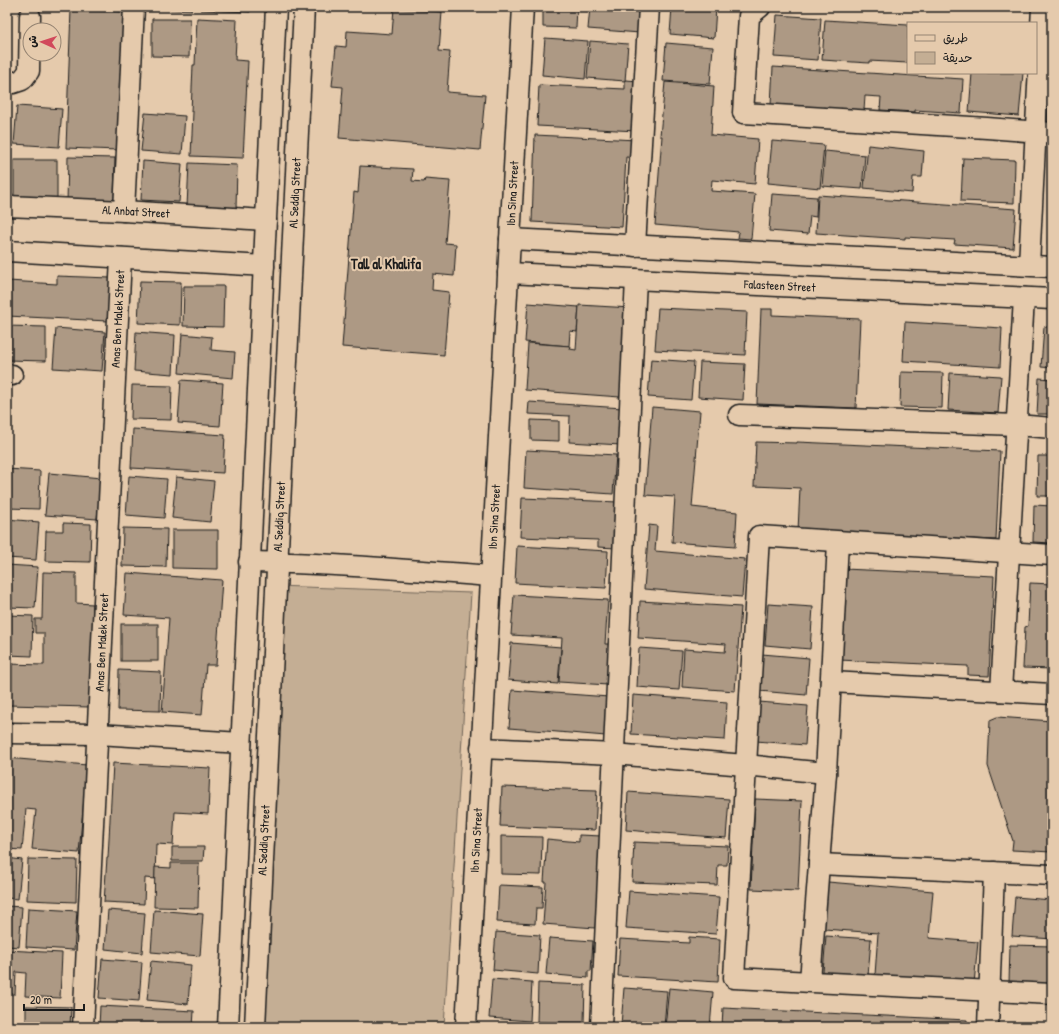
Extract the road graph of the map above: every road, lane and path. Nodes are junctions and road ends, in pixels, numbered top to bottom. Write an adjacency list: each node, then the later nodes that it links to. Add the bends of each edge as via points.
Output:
1 (134, 7): 12 (street)
2 (276, 7): 13 (street)
3 (304, 7): 32 (street, Al Seddiq Street)
4 (523, 7): 14 (street, Ibn Sina Street)
5 (649, 7): 15 (street)
6 (760, 7): 10 (street, via 749,16 743,113)
7 (1042, 7): 10 (street)
8 (30, 16): 9 (street, via 29,71 22,80)
9 (7, 82)
10 (1044, 133): 18 (street)
11 (7, 206): 12 (street, Al Anbat Street)
12 (124, 211): 13 (street, Al Anbat Street)
13 (266, 220): 19 (street)
14 (510, 239): 15 (street); 21 (street, Ibn Sina Street)
15 (635, 246): 18 (street)
16 (7, 251): 17 (street)
17 (121, 258): 19 (street); 38 (street, Anas Ben Malek Street)
18 (1029, 265): 20 (street)
19 (264, 266): 31 (street)
20 (1052, 267)
21 (508, 273): 22 (street, Falasteen Street); 33 (street, Ibn Sina Street)
22 (636, 279): 23 (street, Falasteen Street); 41 (street)
23 (1024, 298): 24 (street, Falasteen Street); 26 (street)
24 (1052, 299)
25 (738, 415): 26 (street)
26 (1017, 425): 27 (street); 29 (street)
27 (1052, 428)
28 (838, 542): 29 (street); 34 (street); 42 (street, via 759,536)
29 (1009, 553): 30 (street); 35 (street)
30 (1052, 556)
31 (249, 562): 32 (street); 39 (street)
32 (278, 563): 33 (street); 52 (street, Al Seddiq Street)
33 (491, 576): 40 (street, Ibn Sina Street)
34 (831, 682): 35 (street); 43 (street)
35 (1001, 691): 36 (street)
36 (1052, 694)
37 (7, 733): 38 (street)
38 (98, 734): 39 (street); 50 (street, Anas Ben Malek Street)
39 (241, 743): 51 (street)
40 (481, 748): 41 (street); 53 (street, Ibn Sina Street)
41 (614, 754): 42 (street); 54 (street)
42 (745, 765): 43 (street); 47 (street, via 734,978)
43 (826, 773): 44 (street)
44 (819, 864): 45 (street); 47 (street)
45 (994, 872): 46 (street); 48 (street)
46 (1052, 875)
47 (810, 981): 48 (street)
48 (989, 990): 49 (street); 55 (street)
49 (1052, 994)
50 (84, 1027)
51 (228, 1027)
52 (255, 1027)
53 (466, 1027)
54 (601, 1027)
55 (988, 1027)

